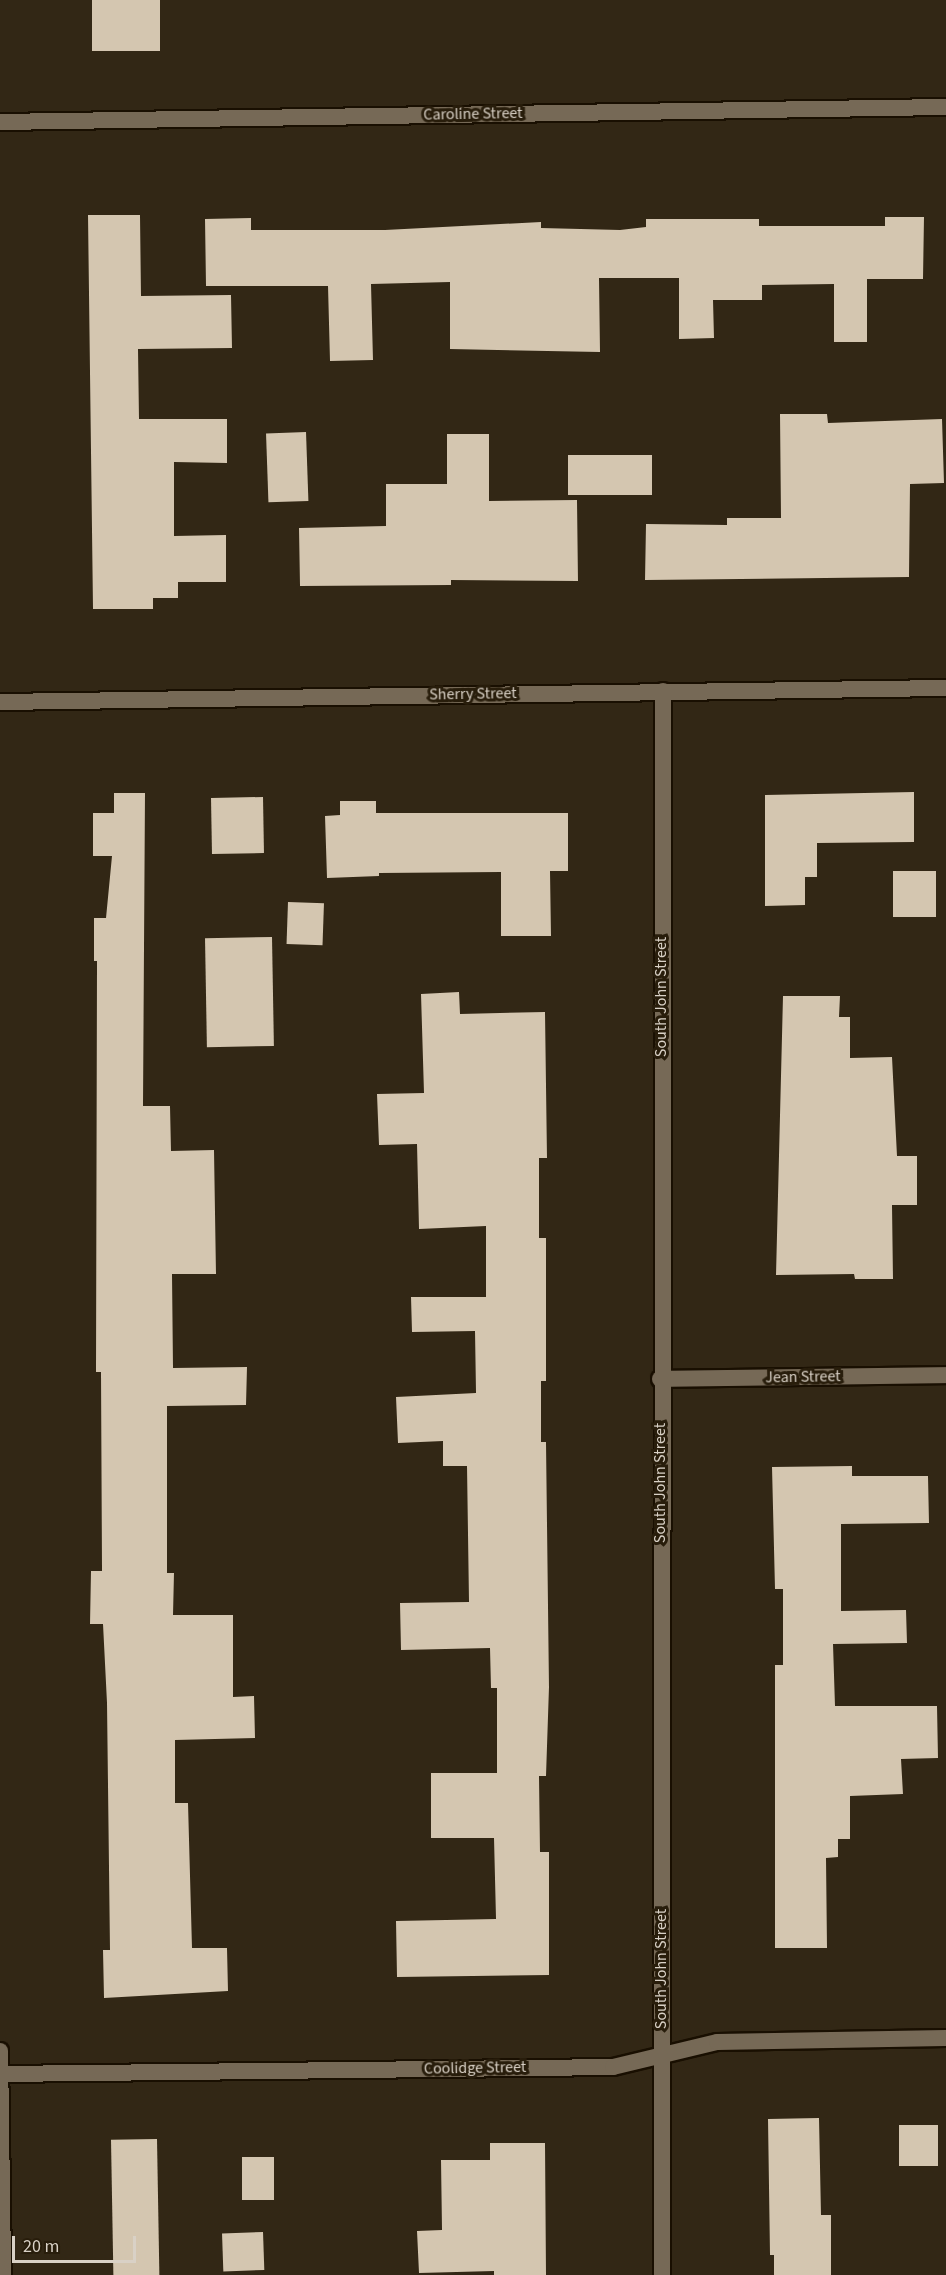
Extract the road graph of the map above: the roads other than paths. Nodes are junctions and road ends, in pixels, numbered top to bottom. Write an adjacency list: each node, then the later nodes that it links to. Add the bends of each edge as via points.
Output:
1 (946, 107): 2 (street, Caroline Street)
2 (0, 122)
3 (946, 688): 4 (street, Sherry Street)
4 (663, 691): 5 (street, Sherry Street); 7 (street, South John Street)
5 (0, 702)
6 (946, 1375): 7 (street, Jean Street)
7 (660, 1379): 10 (street, South John Street)
8 (946, 2038): 10 (street, Coolidge Street, via 717,2042)
9 (0, 2051): 11 (street)
10 (661, 2055): 11 (street, Coolidge Street, via 613,2067); 13 (street, South John Street)
11 (0, 2074): 12 (street)
12 (3, 2275)
13 (662, 2275)

